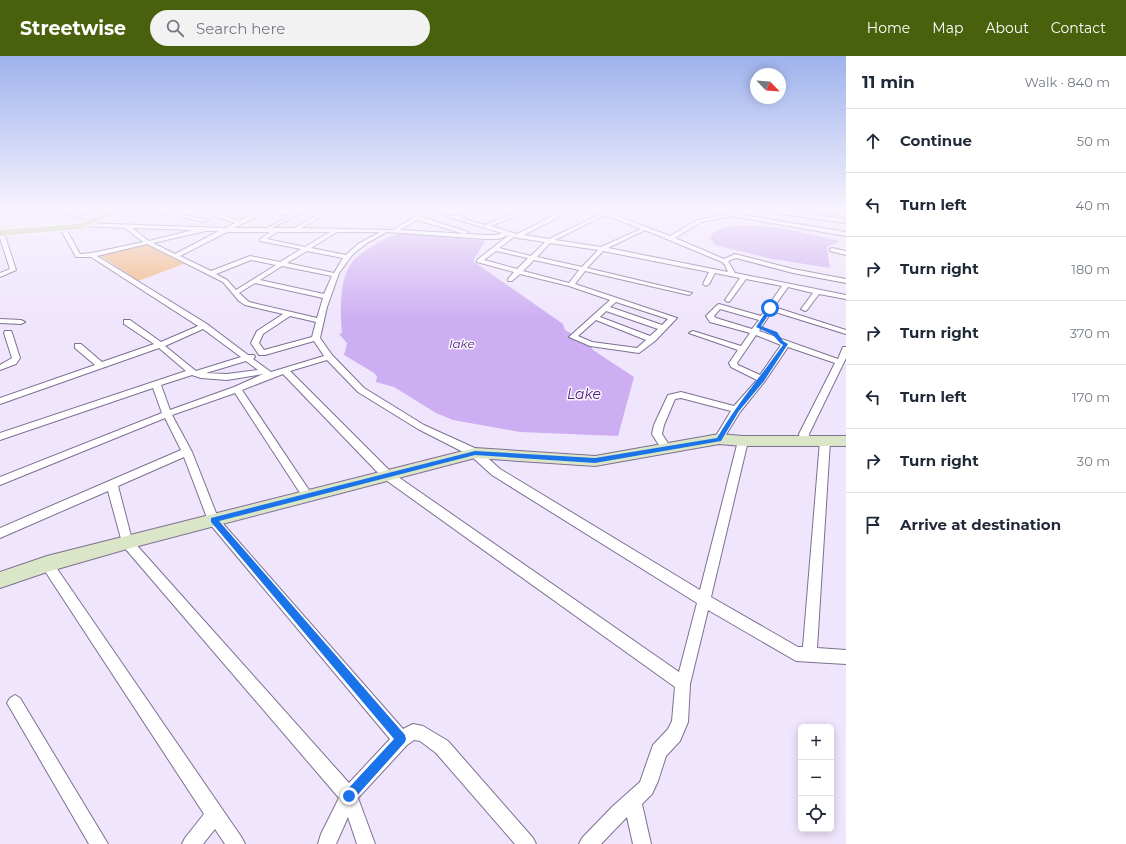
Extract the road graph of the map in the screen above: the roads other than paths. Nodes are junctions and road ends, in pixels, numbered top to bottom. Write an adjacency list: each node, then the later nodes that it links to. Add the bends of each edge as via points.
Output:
1 (7, 247): 31 (street, via 13,270)
2 (73, 247): 18 (street, via 78,256)
3 (127, 247): 18 (street)
4 (157, 247): 19 (street)
5 (193, 247): 19 (street)
6 (291, 247): 16 (street)
7 (310, 247): 16 (street)
8 (360, 247): 21 (street)
9 (497, 247): 14 (street)
10 (543, 247): 22 (street)
11 (587, 247): 15 (street)
12 (606, 247): 15 (street)
13 (684, 247): 24 (street)
14 (494, 249): 22 (street); 28 (street, via 479,261)
15 (602, 249): 24 (street); 26 (street)
16 (305, 250): 21 (street); 25 (street)
17 (832, 250): 20 (street)
18 (92, 255): 58 (street)
19 (175, 256): 29 (street)
20 (845, 256)
21 (347, 257): 32 (street)
22 (532, 258): 26 (street); 28 (street)
23 (724, 260): 24 (street); 30 (street); 36 (street, via 735,256)
24 (704, 261): 27 (street)
25 (280, 265): 29 (street, via 250,258); 32 (street); 35 (street)
26 (583, 269): 39 (street); 43 (street)
27 (713, 270): 30 (street); 38 (street)
28 (517, 271): 34 (street); 39 (street)
29 (210, 274): 42 (street, via 227,283)
30 (732, 274): 33 (street)
31 (0, 275)
32 (336, 275): 44 (street)
33 (745, 276): 40 (street); 47 (street)
34 (510, 280)
35 (254, 281): 42 (street); 44 (street)
36 (846, 281)
37 (542, 283): 39 (street)
38 (706, 284)
39 (571, 285): 46 (street)
40 (786, 285): 41 (street); 49 (street)
41 (818, 291): 45 (street); 50 (street)
42 (235, 293): 51 (street, via 247,304)
43 (689, 293)
44 (326, 297): 54 (street)
45 (846, 297)
46 (615, 299): 48 (street); 59 (street, via 673,318)
47 (728, 300)
48 (605, 308): 52 (street); 59 (street)
49 (770, 308): 53 (street); 62 (street)
50 (805, 309)
51 (290, 313): 54 (street); 71 (street, via 258,336 255,343)
52 (594, 317): 65 (street); 65 (street, via 572,336 597,345 639,351)
53 (763, 319): 60 (street); 60 (street, via 719,306 710,316 713,320)
54 (318, 320): 64 (street)
55 (0, 321): 56 (street)
56 (21, 322)
57 (127, 322): 67 (street)
58 (204, 326): 67 (street); 73 (street)
59 (663, 328): 65 (street)
60 (757, 329): 66 (street, via 775,334); 69 (street)
61 (693, 332): 69 (street)
62 (846, 332)
63 (8, 333): 76 (street, via 16,358)
64 (316, 338): 71 (street); 72 (street)
65 (652, 339)
66 (784, 343): 74 (street); 80 (street)
67 (160, 345): 75 (street); 78 (street)
68 (78, 346): 75 (street)
69 (743, 349): 80 (street, via 733,365)
70 (846, 349): 74 (street)
71 (262, 353): 73 (street)
72 (329, 357): 77 (street); 94 (street, via 361,390 420,427)
73 (248, 358): 78 (street); 79 (street)
74 (840, 362): 91 (street, via 804,434)
75 (100, 365): 83 (street)
76 (0, 368)
77 (285, 370): 79 (street); 95 (street)
78 (194, 372): 79 (street, via 213,377); 81 (street)
79 (268, 373): 82 (street)
80 (762, 379): 84 (street)
81 (156, 384): 85 (street); 86 (street)
82 (237, 389): 85 (street); 98 (street)
83 (0, 401)
84 (736, 410): 87 (street); 92 (street, via 681,395 671,397 657,434)
85 (166, 414): 93 (street); 96 (street)
86 (0, 437)
87 (719, 439): 88 (street); 92 (street)
88 (743, 441): 91 (street); 104 (street)
89 (826, 441): 90 (street); 91 (street); 105 (street)
90 (846, 441)
91 (805, 442)
92 (666, 448): 94 (street, via 595,460)
93 (187, 452): 97 (street); 99 (street)
94 (475, 453): 95 (street); 104 (street, via 496,472)
95 (387, 475): 98 (street); 107 (street)
96 (0, 481)
97 (112, 484): 100 (street); 101 (street)
98 (308, 496): 99 (street)
99 (214, 520): 101 (street); 109 (street)
100 (0, 533)
101 (126, 542): 102 (street); 110 (street)
102 (47, 564): 103 (street); 112 (street)
103 (0, 580)
104 (704, 600): 105 (street, via 796,654); 107 (street)
105 (809, 656): 106 (street)
106 (846, 657)
107 (683, 684): 111 (street, via 680,722 677,729 659,752 646,788)
108 (15, 704): 113 (street)
109 (401, 739): 110 (street); 118 (street, via 413,732 423,734 442,747)
110 (349, 796): 116 (street); 117 (street)
111 (632, 800): 119 (street); 120 (street)
112 (214, 815): 114 (street); 115 (street)
113 (99, 844)
114 (191, 844)
115 (236, 844)
116 (327, 844)
117 (366, 844)
118 (527, 844)
119 (588, 844)
120 (642, 844)

